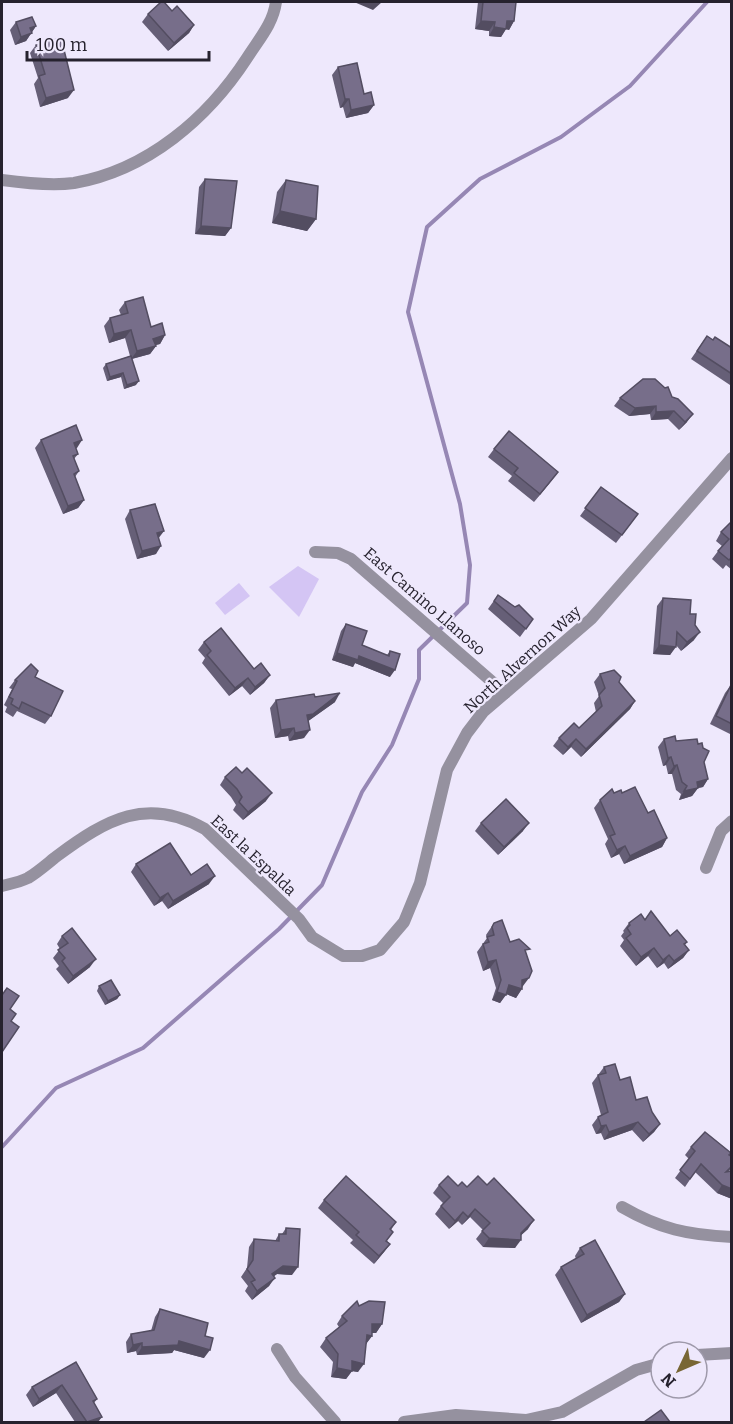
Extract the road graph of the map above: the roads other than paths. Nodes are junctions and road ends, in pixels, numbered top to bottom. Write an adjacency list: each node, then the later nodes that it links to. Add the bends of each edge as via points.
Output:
1 (276, 2): 2 (street, via 265,31 228,87 194,122 150,154 74,183)
2 (2, 180)
3 (732, 458): 5 (street, North Alvernon Way, via 591,619)
4 (315, 552): 5 (street, East Camino Llanoso, via 338,553 351,559)
5 (505, 693): 9 (street, North Alvernon Way, via 478,719 447,770 420,884 404,921)
6 (732, 821): 7 (street, via 721,831)
7 (706, 868)
8 (2, 886): 9 (street, East la Espalda, via 27,879 103,826 132,815 160,811 205,829 299,919 312,937 342,956 362,956)
9 (380, 950)
10 (622, 1207): 11 (street, via 653,1225 705,1236)
11 (732, 1237)
12 (277, 1349): 16 (street, via 295,1377)
13 (732, 1353): 14 (street)
14 (709, 1354)
15 (649, 1366): 17 (street, via 562,1412 526,1420 456,1415)
16 (335, 1422)
17 (404, 1422)

